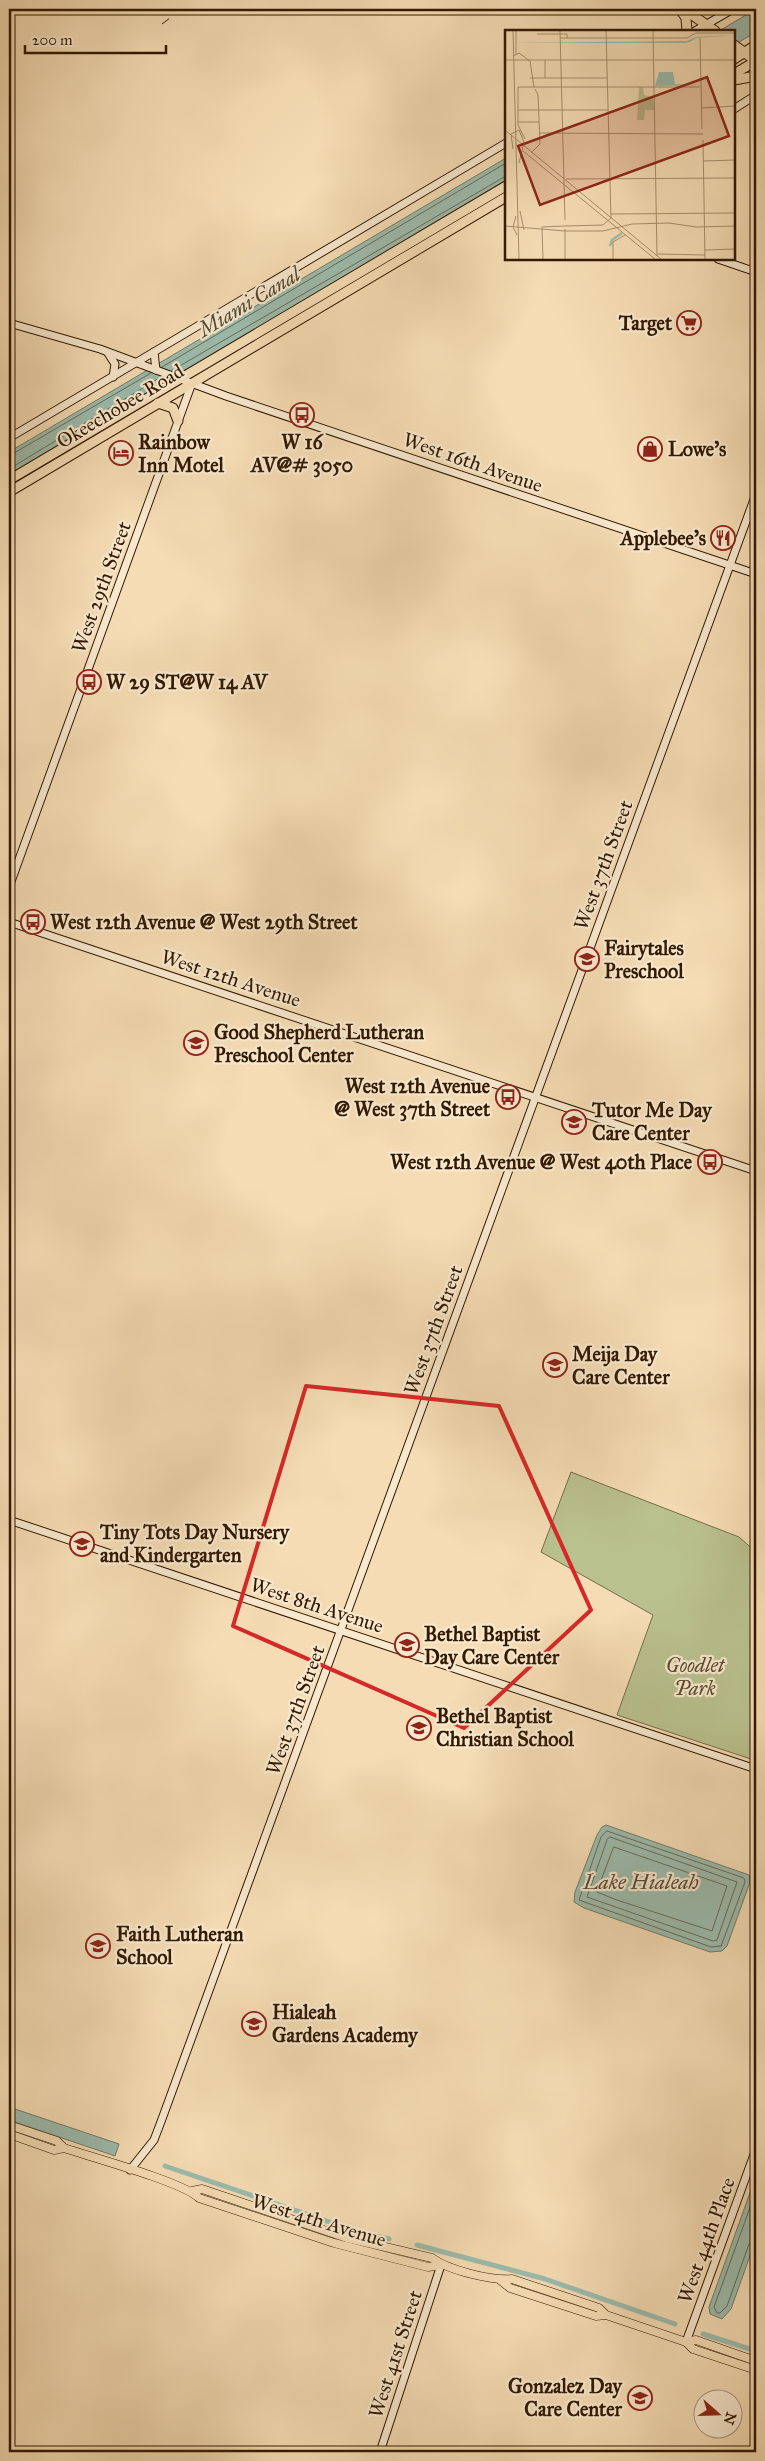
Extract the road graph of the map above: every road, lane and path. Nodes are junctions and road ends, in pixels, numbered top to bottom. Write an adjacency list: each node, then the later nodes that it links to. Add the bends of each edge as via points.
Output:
1 (680, 9): 5 (highway, via 686,18)
2 (684, 9): 4 (highway)
3 (733, 9): 4 (street)
4 (706, 25): 6 (street); 7 (highway)
5 (687, 30)
6 (697, 30)
7 (713, 30)
8 (756, 45): 10 (highway)
9 (735, 46): 10 (highway)
10 (744, 52): 11 (highway); 12 (highway)
11 (735, 58)
12 (756, 61): 13 (highway)
13 (735, 73)
14 (756, 76): 15 (highway)
15 (735, 80)
16 (756, 95): 17 (street)
17 (735, 108)
18 (505, 144): 25 (street)
19 (505, 187): 29 (highway, Okeechobee Road)
20 (505, 198): 30 (highway, Okeechobee Road)
21 (721, 260): 22 (street)
22 (756, 272)
23 (9, 323): 24 (street, West 16th Avenue)
24 (108, 352): 26 (street, West 16th Avenue); 28 (street, via 115,364)
25 (154, 355): 26 (street); 27 (street)
26 (136, 363): 27 (street, West 16th Avenue); 28 (street)
27 (152, 369): 29 (street, West 16th Avenue)
28 (113, 377): 33 (street)
29 (177, 377): 30 (street, West 16th Avenue); 34 (highway, Okeechobee Road)
30 (192, 383): 31 (highway, Okeechobee Road); 32 (street, West 29th Street); 37 (street, West 16th Avenue)
31 (158, 403): 32 (highway, via 172,408); 35 (highway, Okeechobee Road)
32 (178, 421): 39 (street, West 29th Street)
33 (9, 438)
34 (9, 480)
35 (9, 492)
36 (756, 494): 37 (street, West 37th Street)
37 (730, 565): 38 (street, West 16th Avenue); 41 (street, West 37th Street)
38 (756, 574)
39 (9, 887)
40 (9, 922): 41 (street, West 12th Avenue)
41 (535, 1096): 42 (street, West 12th Avenue); 44 (street, West 37th Street)
42 (756, 1171)
43 (9, 1520): 44 (street, West 8th Avenue)
44 (341, 1630): 45 (street, West 8th Avenue); 50 (street, West 37th Street, via 154,2140)
45 (756, 1769)
46 (9, 2125): 48 (main road, West 4th Avenue, via 57,2141)
47 (9, 2134): 48 (main road, West 4th Avenue, via 54,2150)
48 (64, 2148): 50 (main road, West 4th Avenue)
49 (756, 2149): 55 (street, West 44th Place)
50 (130, 2170): 51 (main road, West 4th Avenue)
51 (192, 2191): 52 (main road, West 4th Avenue, via 202,2189); 53 (main road, West 4th Avenue, via 199,2198)
52 (242, 2203): 53 (main road); 54 (main road, West 4th Avenue, via 347,2238 432,2258)
53 (231, 2209): 54 (main road, West 4th Avenue, via 372,2254 428,2267)
54 (441, 2265): 55 (main road, West 4th Avenue, via 500,2280 512,2279); 58 (street, West 41st Street)
55 (686, 2342): 56 (main road, West 4th Avenue, via 696,2340); 57 (main road, West 4th Avenue, via 693,2349)
56 (756, 2360)
57 (756, 2370)
58 (380, 2452)

